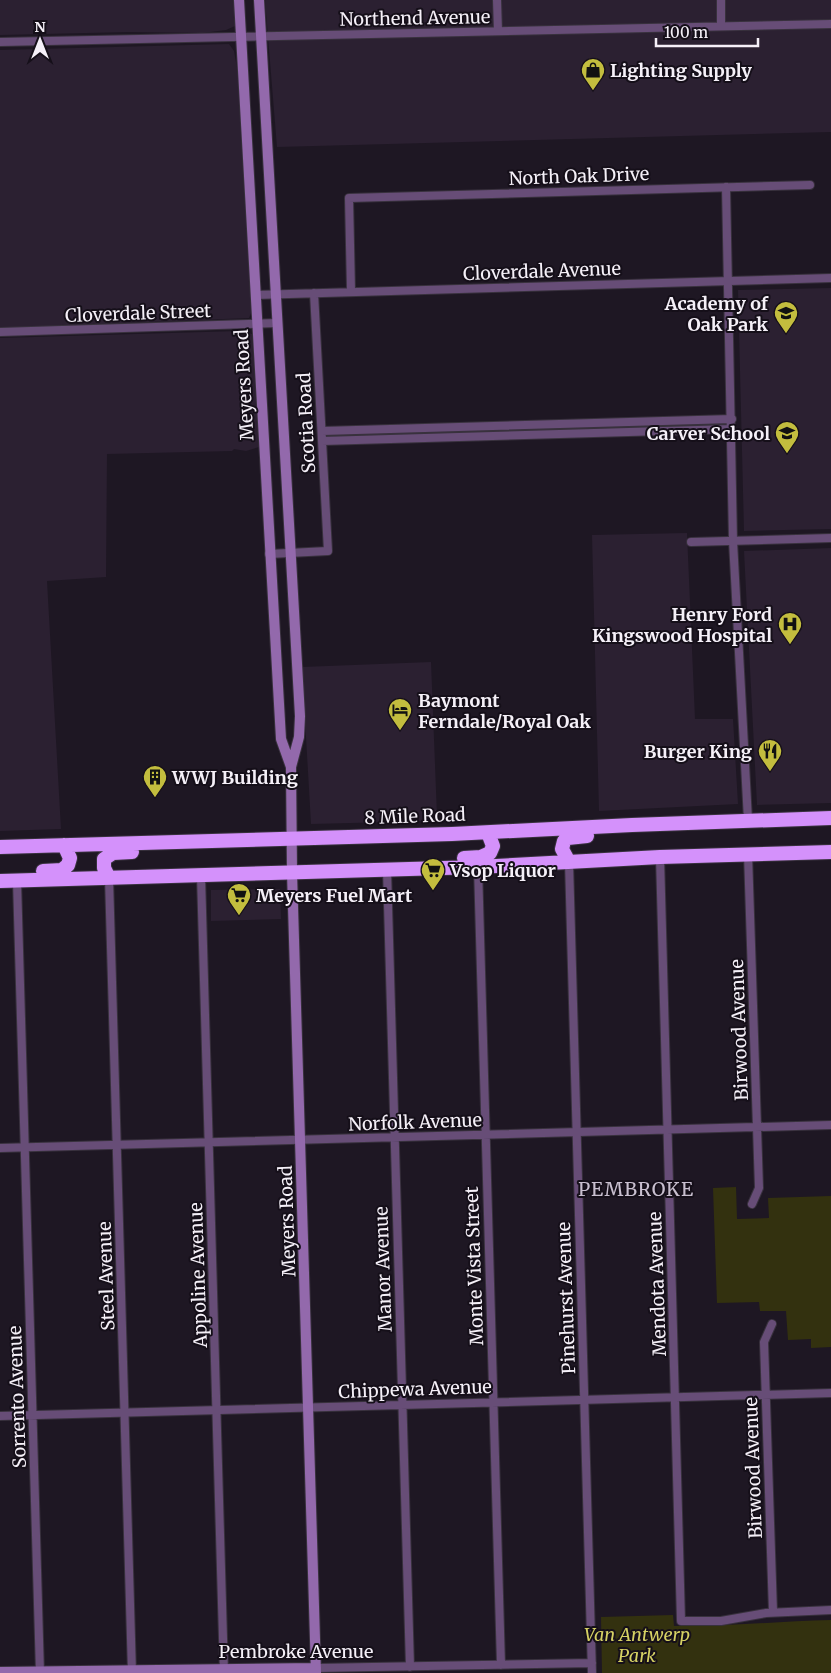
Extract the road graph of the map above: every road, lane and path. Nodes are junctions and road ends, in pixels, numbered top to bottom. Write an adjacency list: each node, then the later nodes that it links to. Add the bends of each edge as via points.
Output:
1 (239, 0): 8 (street, Meyers Road)
2 (259, 0): 9 (street, Meyers Road)
3 (497, 0): 7 (street)
4 (721, 0): 6 (street)
5 (831, 24): 6 (street, Northend Avenue)
6 (721, 26): 7 (street, Northend Avenue)
7 (498, 32): 9 (street, Northend Avenue)
8 (240, 36): 9 (street, Northend Avenue); 10 (street, Northend Avenue); 18 (street, Meyers Road)
9 (260, 36): 17 (street, Meyers Road)
10 (0, 42)
11 (810, 185): 12 (street, North Oak Drive)
12 (726, 187): 14 (street); 15 (street, North Oak Drive, via 349,198)
13 (831, 278): 14 (street, Cloverdale Avenue)
14 (728, 281): 15 (street, Cloverdale Avenue); 22 (street)
15 (351, 291): 16 (street, Cloverdale Avenue)
16 (314, 293): 17 (street, Cloverdale Avenue); 27 (street, Scotia Road)
17 (275, 294): 18 (street, Cloverdale Avenue); 19 (street, Meyers Road)
18 (255, 295): 20 (street, Meyers Road)
19 (277, 323): 20 (street, Cloverdale Street); 37 (street, Meyers Road)
20 (256, 324): 21 (street, Cloverdale Street); 38 (street, Meyers Road)
21 (0, 332)
22 (732, 418): 23 (street); 28 (street)
23 (648, 421): 24 (street); 29 (street)
24 (582, 423): 25 (street); 30 (street)
25 (516, 425): 26 (street); 31 (street)
26 (393, 429): 27 (street); 32 (street)
27 (322, 430): 33 (street, Scotia Road)
28 (732, 430): 29 (street); 35 (street)
29 (648, 432): 30 (street)
30 (582, 434): 31 (street)
31 (517, 435): 32 (street)
32 (393, 439): 33 (street)
33 (322, 441): 37 (street, Scotia Road, via 328,552)
34 (831, 538): 35 (street)
35 (733, 541): 36 (street); 41 (street)
36 (691, 542)
37 (290, 553): 38 (street); 39 (street, Meyers Road, via 300,716)
38 (269, 554): 39 (street, Meyers Road, via 281,739)
39 (291, 767): 44 (street, Meyers Road)
40 (831, 818): 41 (highway, 8 Mile Road)
41 (748, 820): 42 (highway, 8 Mile Road)
42 (663, 823): 43 (highway, 8 Mile Road); 53 (highway, via 632,834 568,838 562,846)
43 (488, 833): 44 (highway, 8 Mile Road); 57 (highway, via 492,848 488,855 482,857 324,862)
44 (292, 839): 45 (highway, 8 Mile Road); 57 (street, Meyers Road)
45 (278, 840): 47 (highway, 8 Mile Road); 59 (highway, via 266,849 114,853 104,860 104,870)
46 (831, 842): 49 (highway, via 821,842)
47 (64, 845): 48 (highway, 8 Mile Road); 56 (highway, via 70,861 62,870)
48 (0, 848)
49 (799, 852): 50 (highway); 51 (highway)
50 (831, 852)
51 (748, 854): 52 (highway); 63 (street, Birwood Avenue)
52 (660, 857): 53 (highway); 64 (street, Mendota Avenue)
53 (569, 862): 54 (highway); 65 (street, Pinehurst Avenue)
54 (478, 867): 55 (highway); 66 (street, Monte Vista Street)
55 (387, 870): 57 (highway); 67 (street, Manor Avenue)
56 (0, 872)
57 (299, 873): 58 (highway); 68 (street, Meyers Road)
58 (201, 876): 59 (highway); 69 (street, Appoline Avenue)
59 (110, 878): 60 (highway); 70 (street, Steel Avenue)
60 (17, 880): 61 (highway); 72 (street, Sorrento Avenue)
61 (0, 881)
62 (831, 1125): 63 (street, Norfolk Avenue)
63 (757, 1128): 64 (street, Norfolk Avenue); 73 (street, Birwood Avenue, via 759,1188)
64 (667, 1130): 65 (street, Norfolk Avenue); 77 (street, Mendota Avenue)
65 (577, 1132): 66 (street, Norfolk Avenue); 78 (street, Pinehurst Avenue)
66 (485, 1135): 67 (street, Norfolk Avenue); 79 (street, Monte Vista Street)
67 (394, 1138): 68 (street, Norfolk Avenue); 80 (street, Manor Avenue)
68 (301, 1140): 69 (street, Norfolk Avenue); 81 (street, Meyers Road)
69 (209, 1143): 70 (street, Norfolk Avenue); 82 (street, Appoline Avenue)
70 (117, 1145): 72 (street, Norfolk Avenue); 83 (street, Steel Avenue)
71 (0, 1148): 72 (street, Norfolk Avenue)
72 (25, 1148): 84 (street, Sorrento Avenue)
73 (752, 1204)
74 (772, 1324): 76 (street, Birwood Avenue, via 764,1342)
75 (831, 1394): 76 (street, Chippewa Avenue)
76 (766, 1395): 77 (street, Chippewa Avenue); 87 (street, Birwood Avenue)
77 (675, 1397): 78 (street, Chippewa Avenue); 87 (street, Mendota Avenue, via 681,1621 727,1620)
78 (584, 1400): 79 (street, Chippewa Avenue); 88 (street, Pinehurst Avenue)
79 (493, 1402): 80 (street, Chippewa Avenue); 89 (street, Monte Vista Street)
80 (402, 1404): 81 (street, Chippewa Avenue); 90 (street, Manor Avenue)
81 (308, 1407): 82 (street, Chippewa Avenue); 91 (street, Meyers Road)
82 (217, 1409): 83 (street, Chippewa Avenue); 93 (street, Appoline Avenue)
83 (125, 1412): 84 (street, Chippewa Avenue); 92 (street, Steel Avenue)
84 (33, 1415): 85 (street, Chippewa Avenue); 95 (street, Sorrento Avenue)
85 (0, 1416)
86 (831, 1610): 87 (street)
87 (773, 1612)
88 (592, 1663): 89 (street, Pembroke Avenue); 96 (street, Pinehurst Avenue)
89 (501, 1665): 90 (street, Pembroke Avenue)
90 (410, 1667): 91 (street, Pembroke Avenue)
91 (316, 1670): 93 (street, Pembroke Avenue)
92 (132, 1671): 93 (street, Pembroke Avenue); 95 (street, Pembroke Avenue)
93 (224, 1671)
94 (0, 1672): 95 (street, Pembroke Avenue)
95 (40, 1672)
96 (592, 1673)

